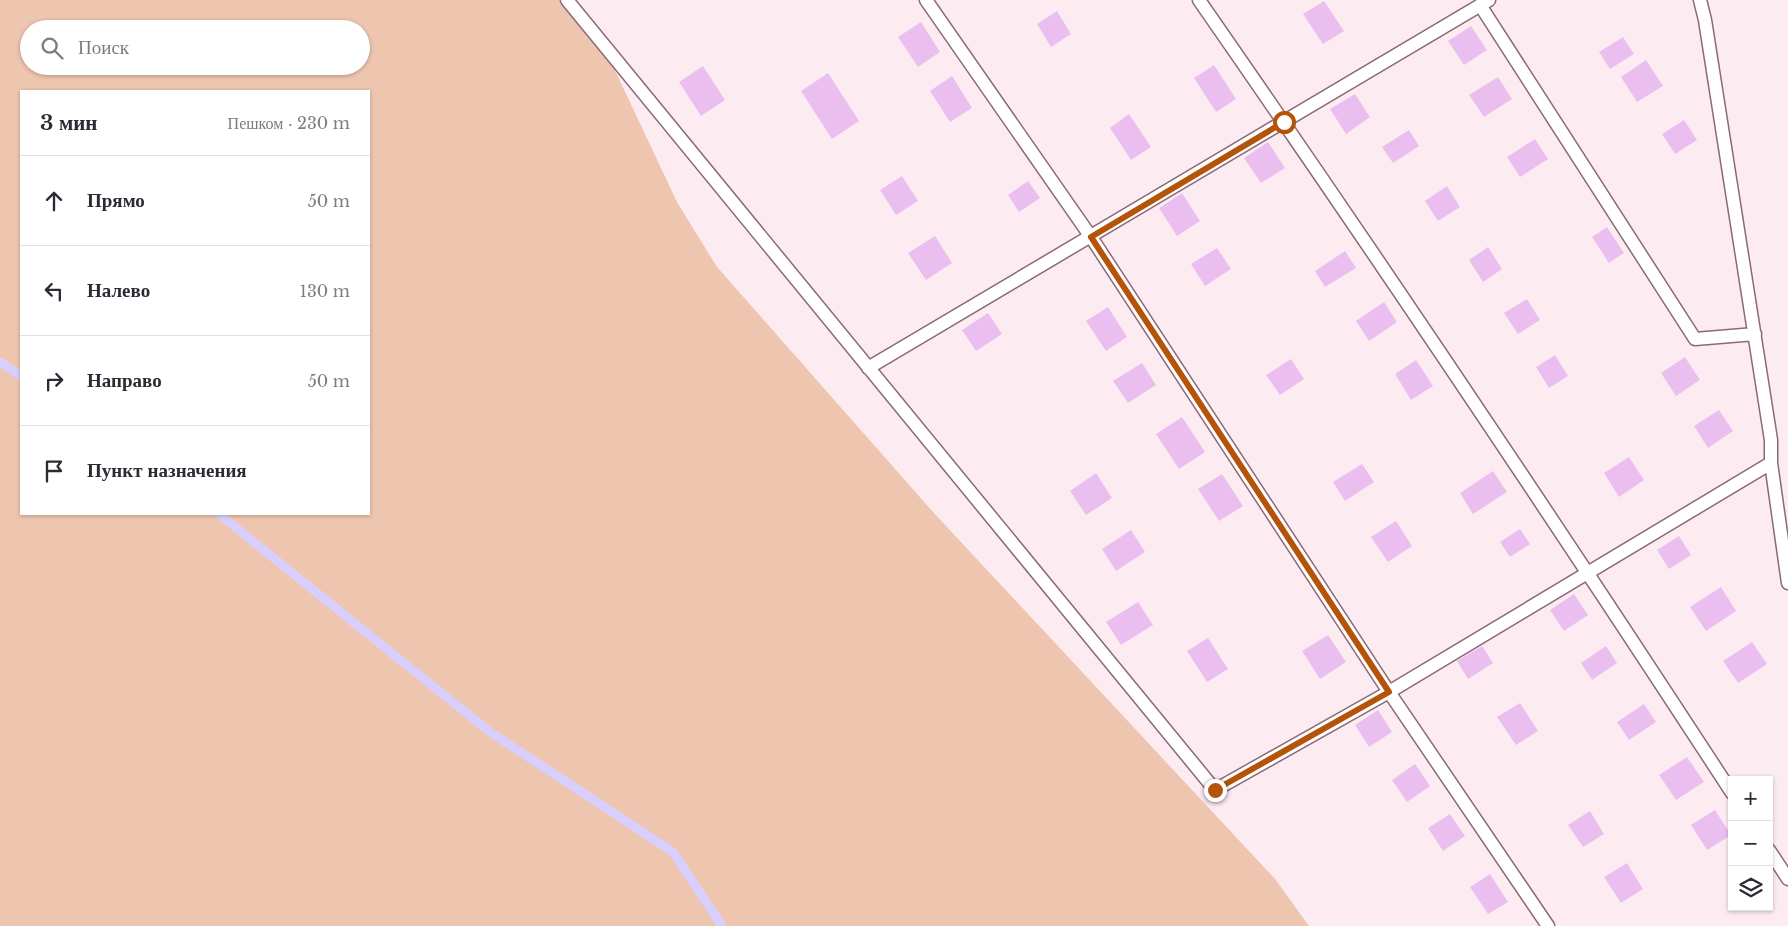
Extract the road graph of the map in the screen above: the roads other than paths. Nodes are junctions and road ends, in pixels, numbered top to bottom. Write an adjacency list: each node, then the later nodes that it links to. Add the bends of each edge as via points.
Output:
1 (567, 0): 9 (lane)
2 (926, 0): 7 (lane)
3 (1199, 0): 6 (lane)
4 (1700, 0): 8 (lane)
5 (1484, 3): 6 (lane); 8 (lane, via 1695,339)
6 (1284, 122): 7 (lane); 11 (lane)
7 (1091, 237): 9 (lane); 13 (lane)
8 (1755, 334): 10 (lane, via 1772,440)
9 (868, 368): 13 (lane, via 1215,790)
10 (1770, 463): 11 (lane); 12 (lane)
11 (1588, 573): 13 (lane); 14 (lane)
12 (1788, 583)
13 (1389, 692): 17 (lane)
14 (1728, 787)
15 (1773, 856): 16 (lane)
16 (1788, 879)
17 (1548, 926)

